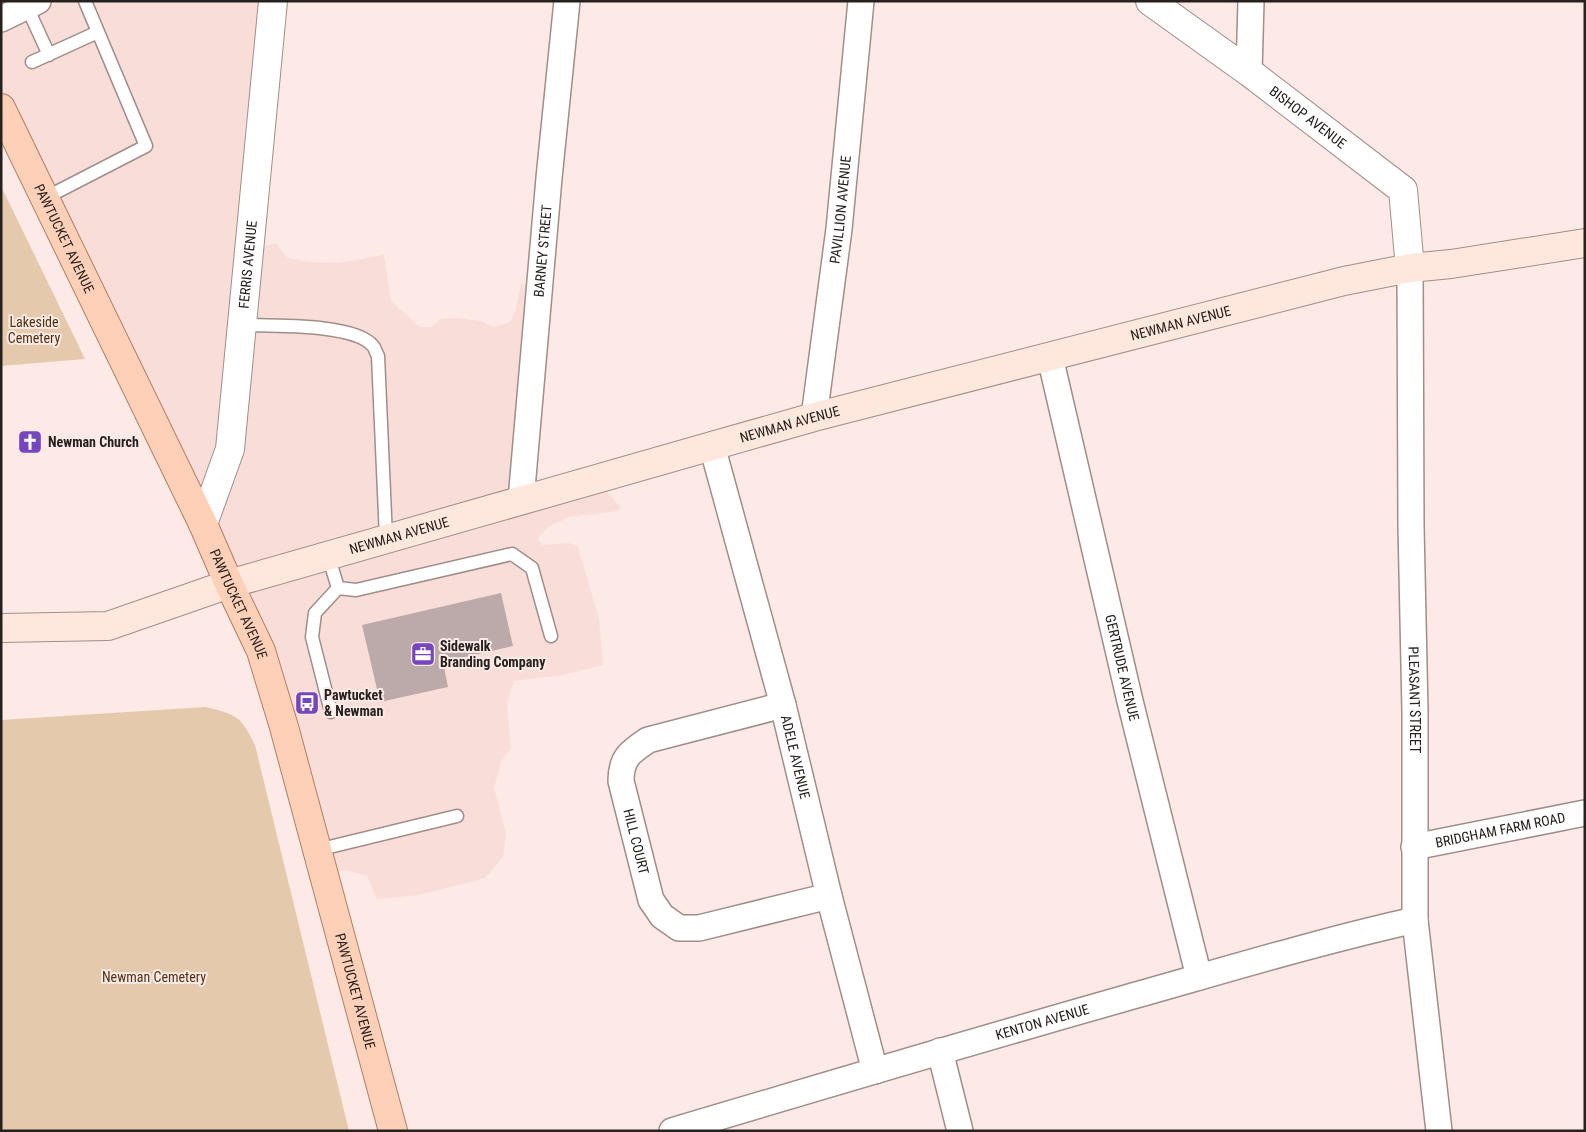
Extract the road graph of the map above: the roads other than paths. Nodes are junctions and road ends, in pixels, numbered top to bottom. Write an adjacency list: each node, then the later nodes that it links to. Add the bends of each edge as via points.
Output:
1 (85, 1): 9 (lane)
2 (273, 1): 17 (street, FERRIS AVENUE)
3 (566, 1): 21 (street, BARNEY STREET)
4 (860, 1): 19 (street, PAVILLION AVENUE, via 839,229)
5 (1150, 1): 12 (street, BISHOP AVENUE)
6 (1251, 1): 12 (street)
7 (32, 4): 8 (street); 10 (lane)
8 (1, 19)
9 (98, 32): 10 (lane); 14 (lane, via 146,146)
10 (49, 55): 11 (lane)
11 (32, 62)
12 (1249, 72): 16 (street, BISHOP AVENUE, via 1402,190)
13 (1, 108): 14 (main road, PAWTUCKET AVENUE)
14 (45, 198): 22 (main road, PAWTUCKET AVENUE)
15 (1585, 243): 16 (main road, NEWMAN AVENUE)
16 (1410, 268): 18 (main road, NEWMAN AVENUE, via 1295,293); 33 (street, PLEASANT STREET)
17 (242, 325): 22 (street, FERRIS AVENUE, via 230,449); 23 (lane, via 340,330 359,336 373,346 378,356)
18 (1050, 357): 19 (main road, NEWMAN AVENUE); 37 (street, GERTRUDE AVENUE, via 1130,701)
19 (814, 417): 20 (main road, NEWMAN AVENUE)
20 (712, 446): 21 (main road, NEWMAN AVENUE); 29 (street, ADELE AVENUE)
21 (521, 500): 23 (main road, NEWMAN AVENUE)
22 (203, 524): 25 (main road, PAWTUCKET AVENUE)
23 (386, 538): 24 (main road, NEWMAN AVENUE)
24 (328, 554): 25 (main road, NEWMAN AVENUE); 26 (lane)
25 (229, 584): 27 (main road, NEWMAN AVENUE, via 108,626); 34 (main road, PAWTUCKET AVENUE, via 261,651)
26 (338, 588): 28 (lane, via 356,590 512,554 532,568); 30 (lane, via 315,613 312,637)
27 (1, 628)
28 (551, 636)
29 (783, 705): 35 (street, ADELE AVENUE); 35 (street, HILL COURT, via 648,740 630,752 621,767 621,781 651,900 662,916 679,928 699,928)
30 (331, 712)
31 (1585, 814): 33 (street, BRIDGHAM FARM ROAD)
32 (457, 816): 34 (lane)
33 (1414, 847): 36 (street, PLEASANT STREET)
34 (317, 850): 40 (main road, PAWTUCKET AVENUE)
35 (829, 896): 39 (street, ADELE AVENUE)
36 (1414, 920): 37 (street, KENTON AVENUE); 43 (street, PLEASANT STREET)
37 (1199, 977): 38 (street, KENTON AVENUE)
38 (940, 1051): 39 (street, KENTON AVENUE); 42 (street)
39 (875, 1071): 41 (street, KENTON AVENUE)
40 (392, 1131)
41 (672, 1131)
42 (960, 1131)
43 (1439, 1131)

